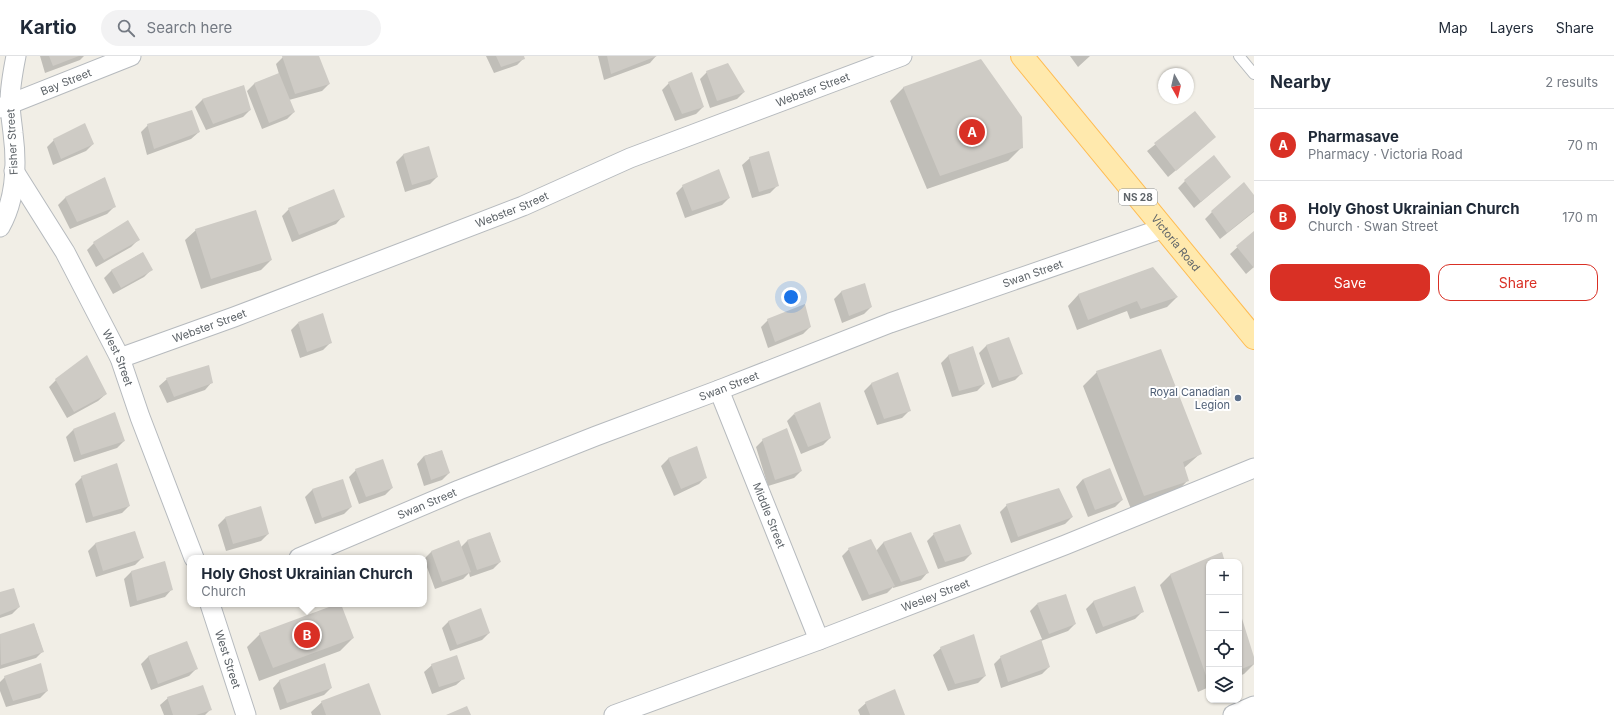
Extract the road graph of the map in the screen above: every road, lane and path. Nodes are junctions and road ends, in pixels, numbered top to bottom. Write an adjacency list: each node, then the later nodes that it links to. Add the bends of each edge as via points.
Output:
1 (16, 56): 7 (street, Fisher Street)
2 (131, 56): 7 (street, Bay Street)
3 (902, 56): 12 (street, Webster Street, via 630,158 523,206 446,236)
4 (1022, 56): 10 (main road, Victoria Road / NS 28)
5 (1238, 56): 6 (lane)
6 (1254, 74)
7 (5, 105): 8 (street, Fisher Street, via 14,148)
8 (14, 170): 9 (street, Fisher Street, via 13,188); 12 (street, West Street, via 65,252)
9 (0, 227)
10 (1164, 228): 11 (main road, Victoria Road / NS 28); 13 (street, Swan Street, via 890,323)
11 (1254, 338)
12 (120, 358): 15 (street, West Street)
13 (719, 390): 16 (street, Swan Street, via 459,490); 18 (street, Middle Street)
14 (1254, 468): 18 (street, Wesley Street, via 1065,545)
15 (193, 555)
16 (306, 555)
17 (211, 607): 20 (street, West Street)
18 (819, 640): 21 (street, Wesley Street)
19 (1254, 706): 22 (street)
20 (246, 715)
21 (614, 715)
22 (1233, 715)

